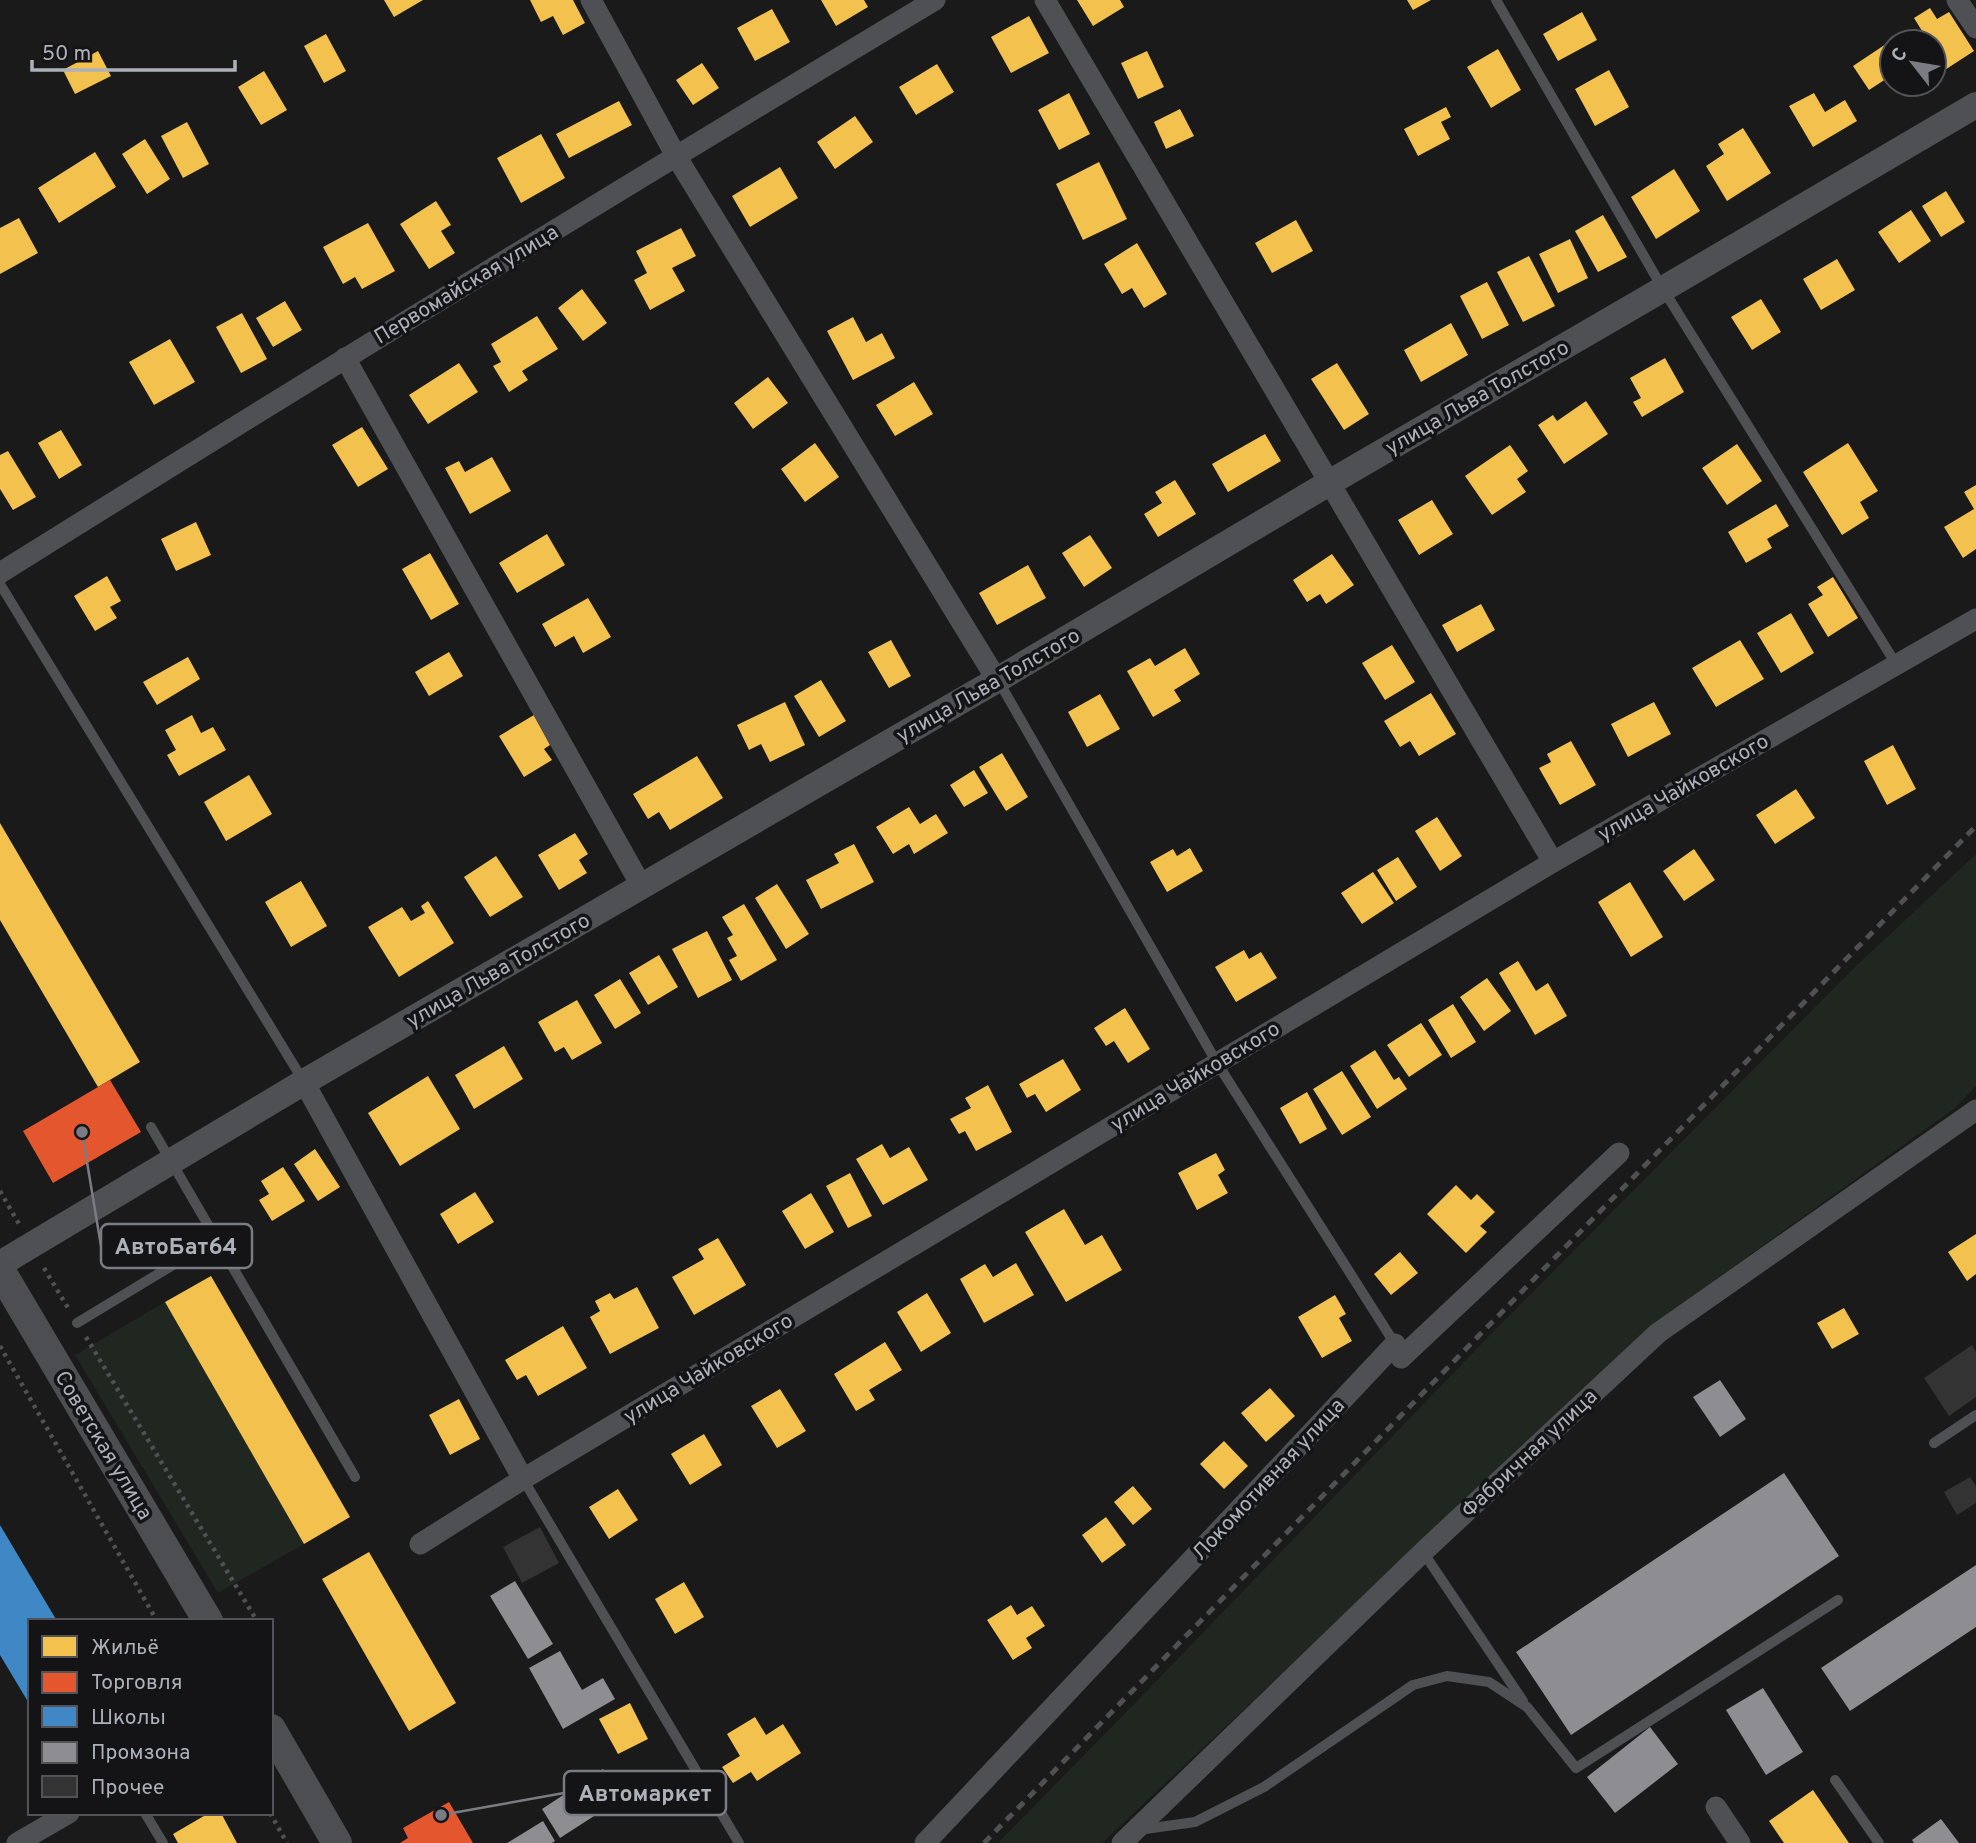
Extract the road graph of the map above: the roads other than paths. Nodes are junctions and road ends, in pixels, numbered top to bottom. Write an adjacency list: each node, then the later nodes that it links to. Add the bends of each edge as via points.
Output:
1 (591, 0): 8 (street)
2 (935, 0): 8 (street, Первомайская улица)
3 (1045, 0): 11 (street)
4 (1496, 0): 9 (lane)
5 (1958, 0): 6 (street)
6 (1976, 28)
7 (1976, 104): 9 (street, улица Льва Толстого)
8 (676, 156): 10 (street, Первомайская улица); 16 (street)
9 (1663, 289): 11 (street, улица Льва Толстого); 15 (lane)
10 (345, 358): 12 (street, Первомайская улица); 18 (street)
11 (1329, 483): 16 (street, улица Льва Толстого); 17 (street)
12 (0, 573)
13 (0, 584): 20 (lane)
14 (1976, 619): 15 (street, улица Чайковского)
15 (1896, 664): 17 (street, улица Чайковского)
16 (997, 680): 18 (street, улица Льва Толстого); 19 (lane)
17 (1553, 862): 19 (street, улица Чайковского)
18 (642, 887): 20 (street, улица Льва Толстого)
19 (1217, 1063): 30 (lane); 34 (street, улица Чайковского)
20 (303, 1083): 24 (street, улица Льва Толстого); 34 (street)
21 (1976, 1110): 36 (street, Фабричная улица, via 1658,1333)
22 (151, 1127): 24 (lane)
23 (1619, 1153): 30 (street, via 1401,1358)
24 (170, 1162): 25 (lane); 26 (street, улица Льва Толстого)
25 (216, 1239): 29 (lane); 33 (lane)
26 (0, 1264)
27 (0, 1270): 28 (main road, Советская улица)
28 (8, 1302): 38 (main road, Советская улица)
29 (77, 1323)
30 (1395, 1344): 50 (street, Локомотивная улица)
31 (1976, 1415): 32 (lane)
32 (1934, 1443)
33 (355, 1477)
34 (523, 1479): 35 (street, улица Чайковского); 49 (lane)
35 (420, 1544)
36 (1423, 1552): 39 (lane); 45 (street, Фабричная улица)
37 (1838, 1600): 39 (lane, via 1576,1768)
38 (207, 1619)
39 (1527, 1707): 45 (lane, via 1489,1682 1447,1676 1413,1685 1253,1793 1195,1822)
40 (273, 1731): 48 (main road)
41 (1835, 1780): 52 (lane)
42 (1716, 1807): 51 (street)
43 (66, 1815): 46 (street)
44 (146, 1815): 47 (lane)
45 (1129, 1836)
46 (17, 1843)
47 (163, 1843)
48 (337, 1843)
49 (739, 1843)
50 (925, 1843)
51 (1740, 1843)
52 (1879, 1843)

